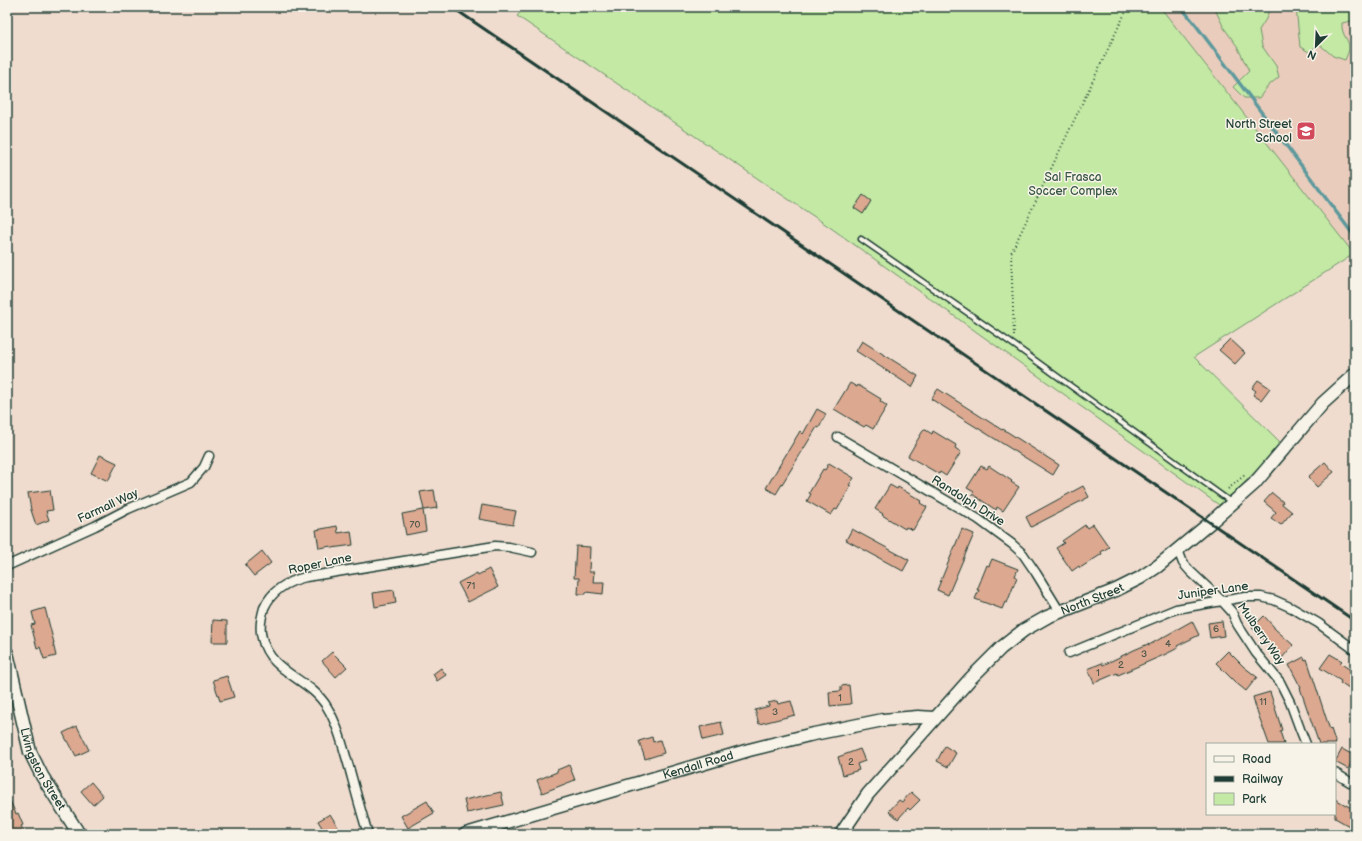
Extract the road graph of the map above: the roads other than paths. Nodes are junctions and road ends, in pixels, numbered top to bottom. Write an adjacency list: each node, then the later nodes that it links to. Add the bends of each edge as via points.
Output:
1 (861, 238): 5 (lane)
2 (1355, 374): 5 (main road, North Street, via 1323,403 1267,470)
3 (838, 437): 10 (street, Randolph Drive, via 978,519 1012,544 1023,554)
4 (210, 456): 8 (street, Farmall Way, via 191,482)
5 (1233, 503): 6 (main road, North Street)
6 (1178, 550): 9 (street, Mulberry Way, via 1183,563); 10 (main road, North Street, via 1140,578)
7 (532, 552): 19 (street, Roper Lane, via 495,546 301,578 278,589 266,604 261,623 265,648 280,668 308,685 327,706 343,745)
8 (7, 566)
9 (1222, 601): 11 (street, Juniper Lane, via 1245,597 1274,600 1318,623); 13 (street, Juniper Lane, via 1176,608); 15 (street, Mulberry Way, via 1232,612 1256,653 1280,682)
10 (1060, 612): 14 (main road, North Street, via 1024,630 1001,648)
11 (1355, 650)
12 (7, 653): 18 (main road, Livingston Street, via 30,752)
13 (1069, 653)
14 (935, 718): 20 (main road, Kendall Road, via 883,720 749,750); 21 (main road, North Street, via 868,794)
15 (1306, 743)
16 (1336, 774): 17 (street)
17 (1355, 785)
18 (78, 834)
19 (368, 834)
20 (466, 834)
21 (841, 834)

